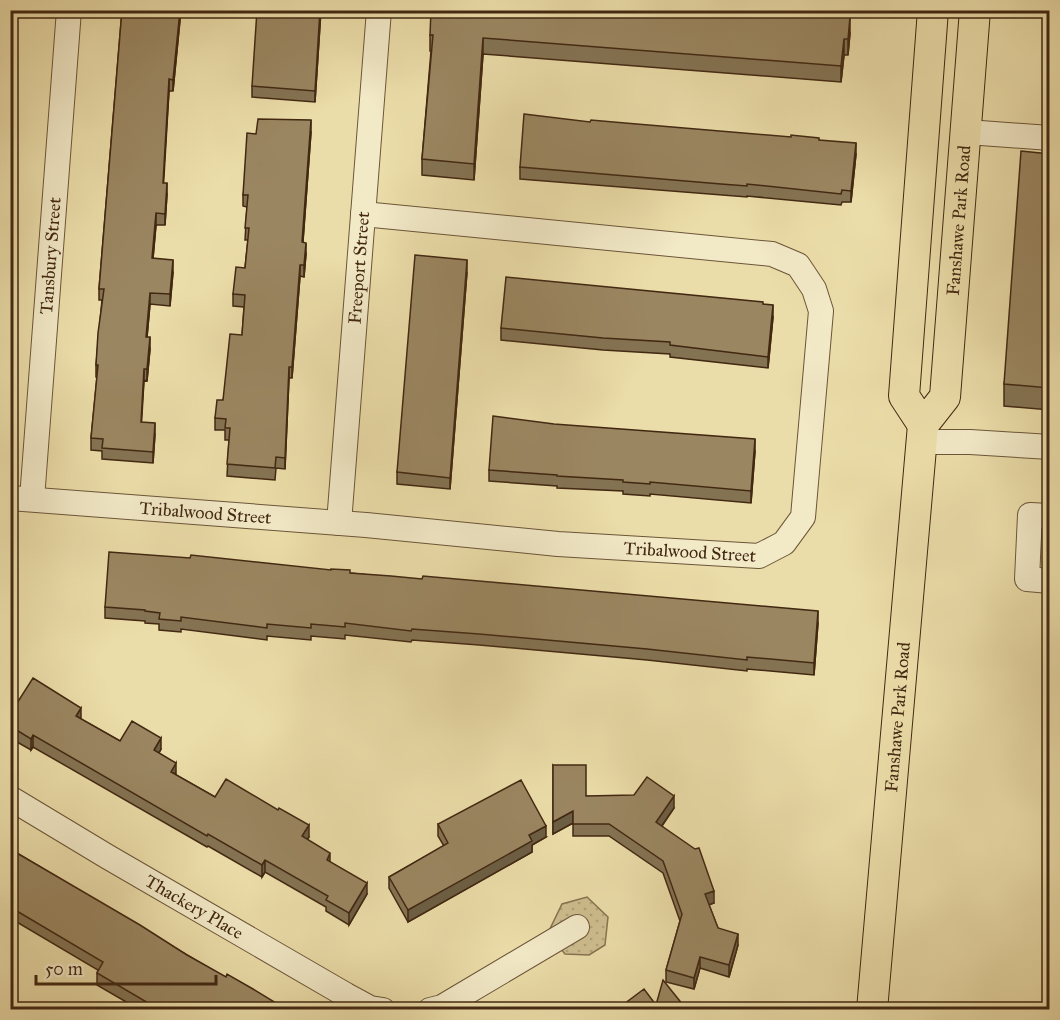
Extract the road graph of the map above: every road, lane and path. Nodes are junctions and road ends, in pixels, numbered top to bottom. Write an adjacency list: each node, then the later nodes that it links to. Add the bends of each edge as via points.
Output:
1 (69, 10): 10 (street, Tansbury Street)
2 (379, 10): 7 (street, Freeport Street)
3 (933, 10): 8 (main road, via 904,396)
4 (975, 10): 5 (main road, Fanshawe Park Road)
5 (967, 132): 6 (street); 8 (main road, Fanshawe Park Road, via 945,397)
6 (1050, 138)
7 (363, 214): 12 (street, Freeport Street); 12 (street, Tribalwood Street, via 772,254 798,265 814,289 821,311 803,517 784,543 759,556 558,544)
8 (922, 434): 9 (street, via 970,442); 18 (main road, Fanshawe Park Road)
9 (1050, 447)
10 (22, 499): 12 (street, Tribalwood Street)
11 (1050, 516): 13 (street, via 1030,515 1027,579)
12 (339, 523)
13 (1050, 581)
14 (10, 798): 16 (street, Thackery Place, via 346,995)
15 (577, 927): 17 (street, via 442,1007)
16 (382, 1010)
17 (430, 1010)
18 (872, 1010)

